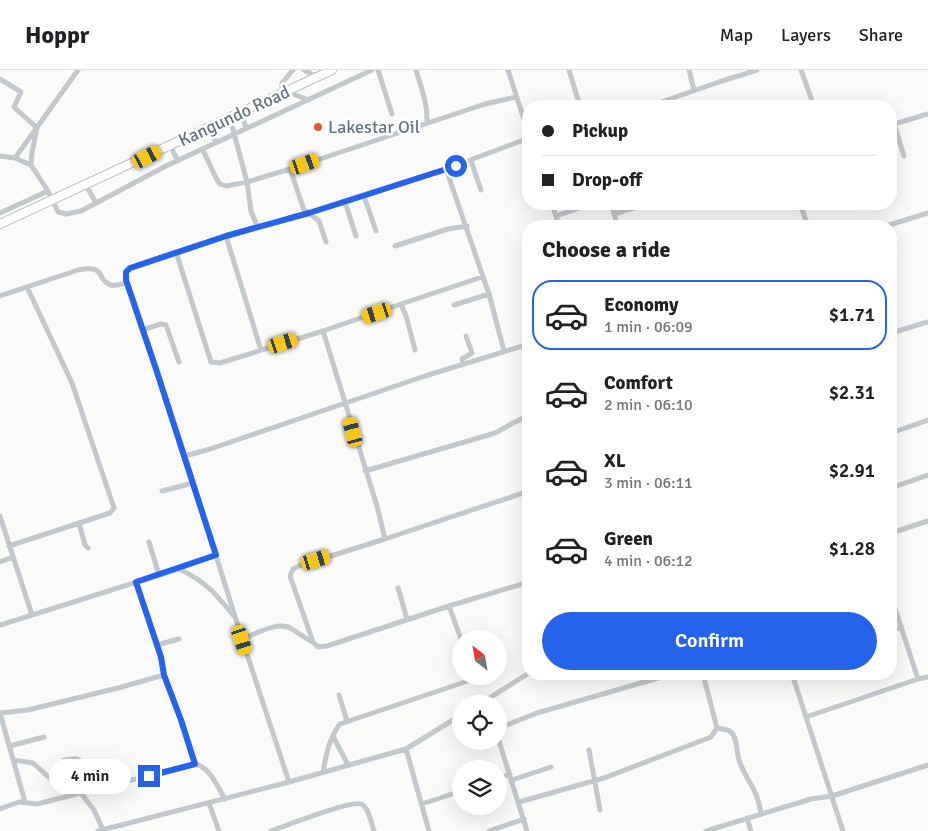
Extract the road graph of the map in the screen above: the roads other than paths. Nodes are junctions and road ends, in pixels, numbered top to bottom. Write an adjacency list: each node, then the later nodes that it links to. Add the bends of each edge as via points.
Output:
1 (78, 70): 30 (street)
2 (293, 70): 16 (street, via 282,84)
3 (304, 70): 13 (street)
4 (332, 70): 13 (highway, Kangundo Road)
5 (372, 70): 18 (street)
6 (378, 70): 23 (street)
7 (416, 70): 27 (street, via 428,111)
8 (508, 70): 17 (street)
9 (569, 70): 19 (street)
10 (689, 70): 15 (street)
11 (757, 70): 15 (street)
12 (801, 70): 21 (street)
13 (317, 77): 16 (highway, Kangundo Road)
14 (0, 79): 30 (street, via 21,92 14,107)
15 (694, 90): 20 (street)
16 (285, 92): 18 (street); 22 (highway, Kangundo Road)
17 (516, 97): 25 (street); 27 (street)
18 (309, 100): 31 (street)
19 (578, 100)
20 (666, 100)
21 (812, 100)
22 (241, 112): 26 (highway, Kangundo Road); 31 (street)
23 (392, 114)
24 (928, 114): 28 (street)
25 (522, 115)
26 (230, 118): 29 (highway, Kangundo Road); 32 (street)
27 (427, 123): 45 (street)
28 (897, 124)
29 (210, 127): 35 (street); 36 (highway, Kangundo Road)
30 (36, 128): 40 (street); 43 (street)
31 (246, 128): 32 (street)
32 (233, 134): 35 (street); 46 (street)
33 (522, 136): 42 (street)
34 (897, 136): 39 (street)
35 (216, 143): 37 (street)
36 (170, 146): 41 (street); 47 (highway, Kangundo Road)
37 (204, 150): 41 (street); 46 (street, via 220,184)
38 (0, 156): 40 (street)
39 (904, 156)
40 (15, 158): 43 (street)
41 (178, 161): 53 (street)
42 (471, 161): 44 (street); 48 (street)
43 (31, 165): 49 (street)
44 (446, 169): 50 (street); 68 (street)
45 (290, 170): 46 (street); 59 (street, via 304,210)
46 (247, 182): 67 (street, via 251,211)
47 (86, 186): 51 (highway, Kangundo Road); 53 (street)
48 (481, 190)
49 (48, 192): 51 (street); 58 (street)
50 (364, 196): 52 (street); 69 (street)
51 (52, 201): 53 (street, via 60,214 80,211); 66 (highway, Kangundo Road)
52 (345, 202): 59 (street); 71 (street)
53 (96, 203)
54 (554, 210): 62 (street)
55 (574, 210): 62 (street)
56 (613, 210): 61 (street)
57 (627, 210): 61 (street)
58 (0, 213)
59 (309, 213): 67 (street); 72 (street, via 319,221)
60 (928, 213): 65 (street)
61 (614, 214): 64 (street)
62 (556, 216): 63 (street)
63 (557, 220)
64 (616, 220)
65 (897, 223)
66 (0, 224)
67 (257, 226): 70 (street)
68 (467, 226): 73 (street); 75 (street)
69 (376, 231)
70 (226, 236): 74 (street); 88 (street)
71 (356, 236)
72 (326, 242)
73 (396, 246)
74 (176, 252): 76 (street, via 130,268 126,272); 88 (street, via 211,362 220,363)
75 (482, 277): 78 (street); 80 (street)
76 (126, 282): 77 (street, via 112,286 96,269 90,268); 83 (street)
77 (27, 287): 79 (street); 106 (street, via 72,383 114,508 110,513)
78 (489, 294): 81 (street); 90 (street)
79 (0, 296)
80 (401, 304): 84 (street); 89 (street)
81 (454, 305)
82 (928, 322): 85 (street)
83 (142, 330): 91 (street, via 166,325); 97 (street)
84 (323, 331): 88 (street); 93 (street)
85 (897, 331)
86 (466, 336): 92 (street, via 472,352 462,359)
87 (522, 346): 90 (street)
88 (260, 350)
89 (415, 350)
90 (504, 351): 92 (street)
91 (179, 362)
92 (462, 364): 93 (street)
93 (346, 404): 97 (street); 98 (street)
94 (522, 418): 98 (street, via 492,434)
95 (928, 420): 96 (street)
96 (897, 431)
97 (185, 456): 100 (street)
98 (365, 470): 108 (street)
99 (928, 475): 101 (street)
100 (192, 483): 102 (street); 112 (street)
101 (897, 486)
102 (162, 491)
103 (522, 493): 108 (street)
104 (0, 516): 110 (street)
105 (928, 521): 107 (street)
106 (79, 523): 110 (street); 111 (street)
107 (897, 531)
108 (385, 539): 131 (street, via 293,569 290,576)
109 (149, 542): 116 (street)
110 (9, 546): 113 (street)
111 (88, 548)
112 (216, 555): 115 (street); 123 (street)
113 (13, 557): 114 (street); 122 (street)
114 (0, 562)
115 (179, 569): 116 (street); 123 (street, via 211,589)
116 (158, 575): 117 (street)
117 (136, 582): 122 (street); 132 (street)
118 (522, 584): 120 (street)
119 (398, 588): 124 (street)
120 (449, 606): 124 (street); 128 (street)
121 (897, 613): 126 (street)
122 (32, 615): 125 (street)
123 (235, 618): 130 (street)
124 (406, 619): 131 (street, via 327,646 318,647)
125 (0, 624)
126 (902, 627): 127 (street); 135 (street)
127 (897, 629)
128 (458, 630)
129 (179, 639): 132 (street)
130 (242, 640): 131 (street, via 283,625); 165 (street)
131 (312, 642)
132 (157, 645): 133 (street)
133 (164, 675): 143 (street, via 28,710); 157 (street)
134 (522, 678): 142 (street)
135 (918, 678): 136 (street); 144 (street)
136 (927, 678)
137 (651, 680): 147 (street)
138 (705, 680): 148 (street)
139 (794, 680): 144 (street)
140 (456, 685): 145 (street)
141 (339, 695): 145 (street)
142 (496, 695)
143 (0, 713): 151 (street)
144 (806, 716): 169 (street)
145 (348, 721): 149 (street, via 340,724)
146 (452, 721): 152 (street)
147 (507, 725)
148 (717, 728): 164 (street, via 711,737 697,743); 177 (street, via 733,734 740,763 760,802)
149 (333, 736): 158 (street); 161 (street)
150 (44, 737): 151 (street)
151 (10, 746): 155 (street)
152 (406, 749): 158 (street); 174 (street)
153 (502, 750): 163 (street)
154 (588, 750): 164 (street)
155 (14, 760): 167 (street, via 33,763 62,790); 171 (street)
156 (64, 760): 166 (street, via 81,761 87,774)
157 (195, 764): 166 (street); 170 (street, via 207,770)
158 (348, 765): 161 (street)
159 (928, 765): 169 (street)
160 (551, 767): 163 (street)
161 (323, 772): 165 (street)
162 (507, 777): 163 (street)
163 (511, 777): 172 (street)
164 (595, 780): 172 (street); 176 (street)
165 (289, 782): 170 (street)
166 (88, 790): 167 (street)
167 (80, 792): 171 (street, via 37,804); 180 (street, via 94,810)
168 (452, 794): 174 (street)
169 (832, 796): 177 (street); 189 (street)
170 (225, 799): 173 (street)
171 (25, 802): 175 (street)
172 (519, 802): 179 (street)
173 (209, 803): 180 (street); 181 (street)
174 (422, 804): 184 (street)
175 (0, 809)
176 (600, 810)
177 (761, 814): 178 (street)
178 (747, 818): 187 (street); 188 (street)
179 (524, 819): 185 (street); 186 (street)
180 (101, 830)
181 (219, 831)
182 (272, 831): 183 (street, via 357,803 366,808)
183 (374, 831)
184 (430, 831)
185 (489, 831)
186 (527, 831)
187 (706, 831)
188 (751, 831)
189 (843, 831)

